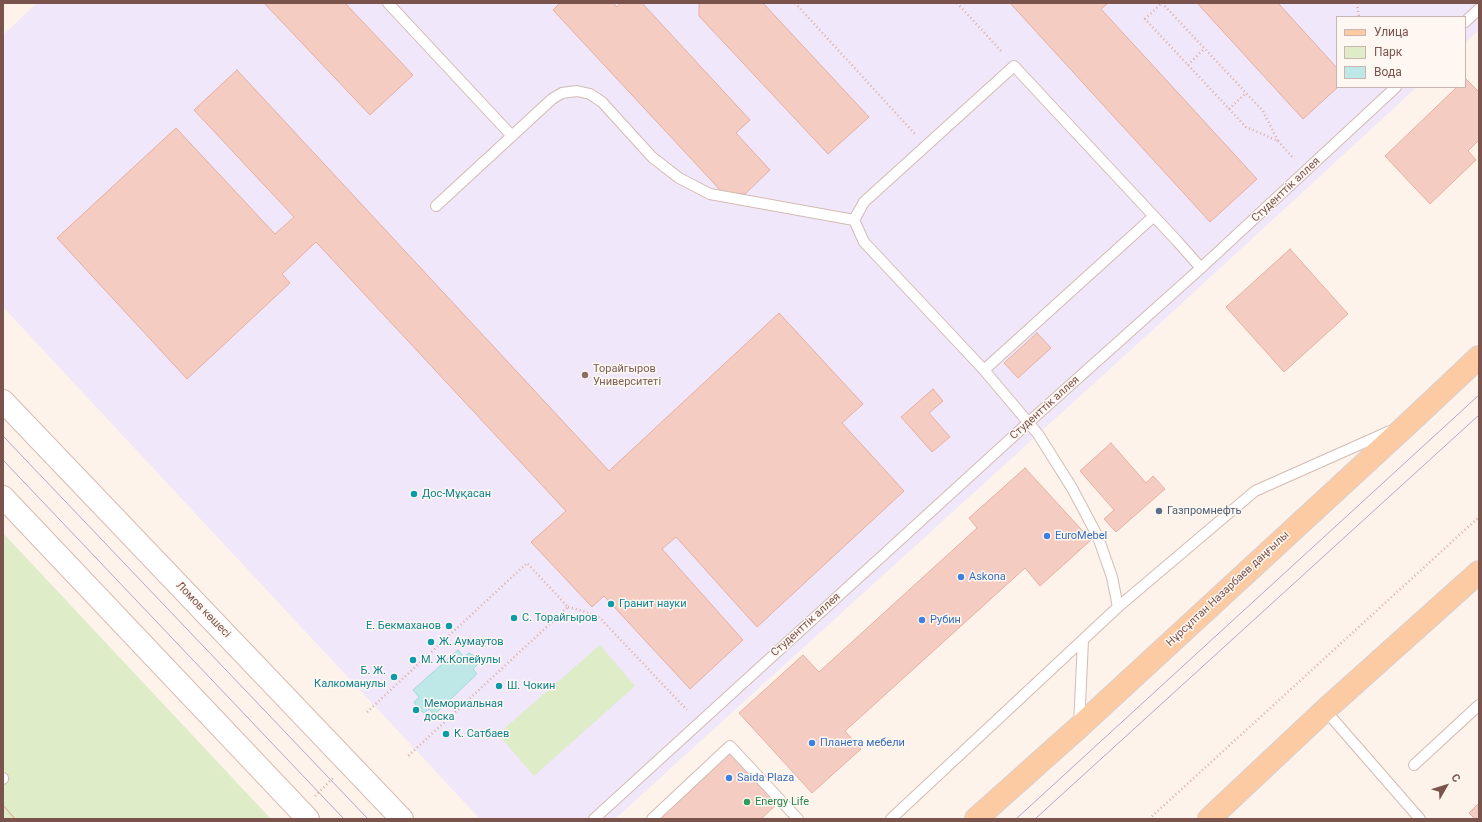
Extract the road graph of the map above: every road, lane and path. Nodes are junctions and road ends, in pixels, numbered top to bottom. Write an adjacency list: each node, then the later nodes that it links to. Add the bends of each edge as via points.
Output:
1 (388, 3): 14 (lane)
2 (795, 3): 16 (path)
3 (957, 3): 10 (path)
4 (1357, 3): 6 (path)
5 (1479, 9): 7 (lane)
6 (1359, 16)
7 (1466, 21)
8 (1204, 49): 9 (path); 9 (path, via 1162,3 1145,19); 12 (path)
9 (1188, 65): 13 (path)
10 (1014, 66): 16 (lane); 19 (lane)
11 (1395, 88): 17 (lane, Студенттік аллея)
12 (1246, 92): 13 (path); 15 (path, via 1263,111)
13 (1229, 109): 15 (path, via 1246,127)
14 (512, 136): 18 (lane); 20 (lane, via 552,99 562,93 577,90 590,94 602,102 652,157 679,178 710,194)
15 (1278, 141): 17 (path)
16 (926, 146): 20 (lane, via 864,202)
17 (1305, 172): 21 (lane, Студенттік аллея)
18 (436, 206)
19 (1154, 216): 21 (lane); 23 (lane)
20 (854, 220): 23 (lane, via 864,242)
21 (1201, 268): 25 (lane, Студенттік аллея)
22 (1479, 357): 26 (main road, Нұрсұлтан Назарбаев даңғылы)
23 (984, 370): 25 (lane)
24 (3, 401): 43 (main road, Ломов көшесі)
25 (1029, 422): 31 (lane, via 1072,488 1098,537 1112,577); 36 (lane, Студенттік аллея)
26 (1410, 422): 31 (lane, via 1255,491); 37 (main road, Нұрсұлтан Назарбаев даңғылы)
27 (3, 497): 42 (main road)
28 (1479, 517): 49 (path)
29 (1479, 572): 34 (main road)
30 (568, 607): 35 (path, via 527,563); 36 (path, via 600,618); 38 (path)
31 (1118, 607): 32 (lane)
32 (1083, 640): 37 (lane); 47 (lane)
33 (1479, 705): 39 (lane)
34 (1325, 710): 50 (main road); 51 (lane)
35 (367, 712)
36 (699, 723): 44 (lane, Студенттік аллея)
37 (1078, 727): 48 (main road, Нұрсұлтан Назарбаев даңғылы)
38 (408, 756)
39 (1414, 764)
40 (336, 775): 41 (path)
41 (314, 797)
42 (308, 819)
43 (402, 819)
44 (594, 819)
45 (652, 819): 46 (lane, via 730,746)
46 (798, 819)
47 (891, 819)
48 (976, 819)
49 (1149, 819)
50 (1208, 819)
51 (1420, 819)

